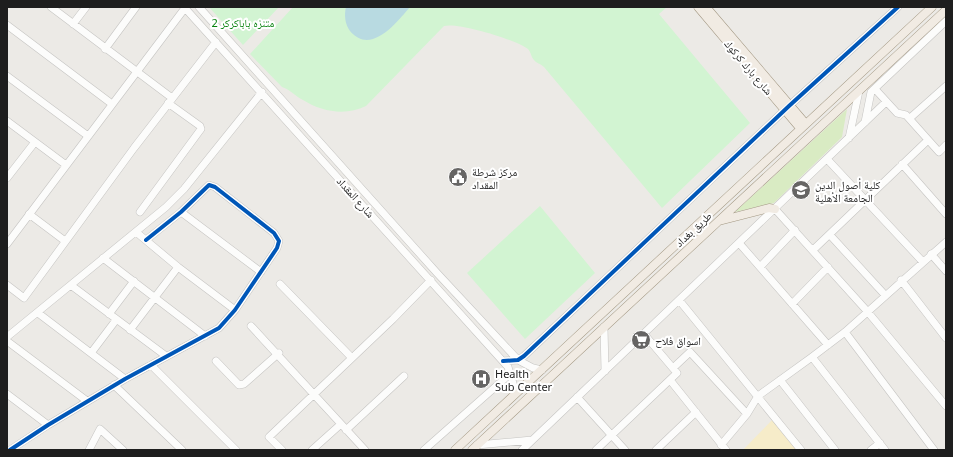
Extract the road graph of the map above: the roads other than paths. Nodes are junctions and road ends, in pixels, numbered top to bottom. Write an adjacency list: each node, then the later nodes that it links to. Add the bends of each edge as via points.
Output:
1 (51, 7): 11 (street)
2 (86, 7): 11 (street)
3 (136, 7): 15 (street)
4 (199, 7): 25 (street, شارع المقداد)
5 (698, 7): 26 (main road, شارع بارك كركوك)
6 (706, 7): 26 (main road)
7 (898, 7): 26 (street)
8 (932, 7): 31 (main road, طريق بغداد)
9 (184, 8): 14 (street, شارع المقداد); 16 (street)
10 (946, 10): 20 (main road, طريق بغداد)
11 (73, 24): 15 (street)
12 (7, 25): 24 (street)
13 (944, 26): 19 (street)
14 (216, 42): 21 (street, شارع المقداد); 22 (street)
15 (105, 48): 16 (street)
16 (136, 72): 22 (street); 24 (street)
17 (7, 76): 32 (street)
18 (946, 86): 28 (street)
19 (874, 89): 23 (street); 30 (street, via 871,92)
20 (859, 91): 33 (street); 47 (main road, طريق بغداد)
21 (262, 92): 27 (street, شارع المقداد); 49 (street, via 184,188)
22 (170, 100): 43 (street, via 201,129); 52 (street)
23 (886, 102): 28 (street, via 897,113 906,114); 30 (street)
24 (112, 104): 32 (street)
25 (290, 108): 27 (street); 99 (street, شارع المقداد)
26 (787, 108): 31 (main road, شارع بارك كركوك); 99 (street)
27 (284, 116): 67 (street, شارع المقداد)
28 (910, 118): 34 (street)
29 (7, 121): 35 (street)
30 (865, 122): 33 (street)
31 (802, 125): 57 (main road, طريق بغداد)
32 (88, 136): 39 (street)
33 (849, 138): 37 (street)
34 (928, 140): 36 (street, via 938,152); 38 (street)
35 (35, 142): 39 (street); 40 (street)
36 (946, 145)
37 (827, 159): 41 (street); 42 (street)
38 (902, 164): 41 (street); 45 (street)
39 (66, 165): 46 (street)
40 (7, 178)
41 (866, 201): 50 (street); 61 (street)
42 (775, 209): 47 (main road, via 767,208); 48 (street); 53 (street)
43 (140, 212)
44 (181, 212): 51 (street); 65 (street); 65 (street, via 206,186 212,185 277,236 277,248)
45 (945, 212)
46 (29, 214): 52 (street); 55 (street)
47 (718, 221): 60 (main road, طريق بغداد)
48 (795, 230): 56 (street); 63 (street)
49 (136, 232): 51 (street); 59 (street)
50 (830, 235): 56 (street); 73 (street)
51 (146, 240): 62 (street)
52 (65, 241): 71 (street, via 24,298)
53 (739, 242): 63 (street); 75 (street)
54 (946, 242): 58 (street)
55 (7, 244)
56 (813, 250): 64 (street)
57 (667, 254): 60 (main road); 102 (main road, طريق بغداد)
58 (931, 254): 61 (street); 66 (street)
59 (103, 258): 69 (street); 72 (street)
60 (674, 262): 83 (main road, طريق بغداد)
61 (923, 262): 68 (street)
62 (178, 267): 74 (street); 77 (street)
63 (760, 267): 76 (street)
64 (828, 267): 76 (street); 78 (street)
65 (261, 272): 77 (street)
66 (946, 272)
67 (431, 280): 96 (street); 98 (street, شارع المقداد)
68 (901, 280): 73 (street); 89 (street)
69 (134, 281): 74 (street); 80 (street)
70 (280, 284): 96 (street)
71 (7, 285)
72 (72, 286): 79 (street); 80 (street)
73 (885, 295): 78 (street)
74 (155, 297): 84 (street); 87 (street)
75 (679, 300): 86 (street); 113 (street)
76 (792, 304): 91 (street)
77 (235, 310): 87 (street, via 218,328)
78 (867, 311): 85 (street); 116 (street)
79 (38, 313): 88 (street); 92 (street)
80 (108, 314): 81 (street)
81 (116, 320): 84 (street); 92 (street)
82 (251, 326): 93 (street)
83 (604, 327): 103 (street); 126 (main road, طريق بغداد)
84 (130, 330): 94 (street)
85 (845, 332): 91 (street); 144 (street)
86 (644, 334): 101 (street); 103 (street)
87 (205, 336): 94 (street)
88 (7, 337)
89 (946, 338)
90 (7, 341): 115 (street)
91 (828, 345): 95 (street)
92 (91, 353): 106 (street)
93 (279, 353): 97 (street, via 244,384 239,385); 112 (street)
94 (166, 356): 100 (street)
95 (812, 357): 108 (street); 123 (street)
96 (352, 358): 112 (street)
97 (216, 360)
98 (503, 360): 99 (street); 104 (street, شارع المقداد)
99 (518, 360): 102 (street, شارع المقداد)
100 (151, 365): 106 (street); 131 (street)
101 (673, 368): 107 (street, via 677,373); 118 (street, via 690,352)
102 (542, 370): 110 (main road, طريق بغداد)
103 (605, 371): 114 (street)
104 (511, 373): 110 (street, شارع المقداد); 134 (street)
105 (404, 376): 120 (street)
106 (125, 379): 109 (street)
107 (670, 380): 117 (street); 121 (street)
108 (780, 380): 113 (street); 141 (street)
109 (114, 385): 115 (street); 130 (street)
110 (516, 393): 135 (main road, طريق بغداد)
111 (7, 394): 119 (street)
112 (313, 394): 120 (street); 127 (street, via 269,437)
113 (758, 396): 118 (street); 140 (street)
114 (577, 397): 121 (street); 122 (street)
115 (87, 401): 119 (street)
116 (946, 406)
117 (696, 412): 125 (street); 139 (street)
118 (747, 414): 125 (street)
119 (48, 424): 124 (street)
120 (344, 427): 132 (street); 133 (street)
121 (612, 436): 137 (street); 138 (street)
122 (532, 440): 126 (street); 136 (street)
123 (880, 443): 142 (street); 143 (street)
124 (10, 447)
125 (723, 447)
126 (475, 448)
127 (279, 449)
128 (89, 450): 129 (street, via 100,429)
129 (123, 450)
130 (182, 450)
131 (236, 450)
132 (312, 450)
133 (365, 450)
134 (424, 450)
135 (455, 450)
136 (522, 450)
137 (596, 450)
138 (625, 450)
139 (656, 450)
140 (801, 450)
141 (835, 450)
142 (871, 450)
143 (885, 450)
144 (934, 450)

